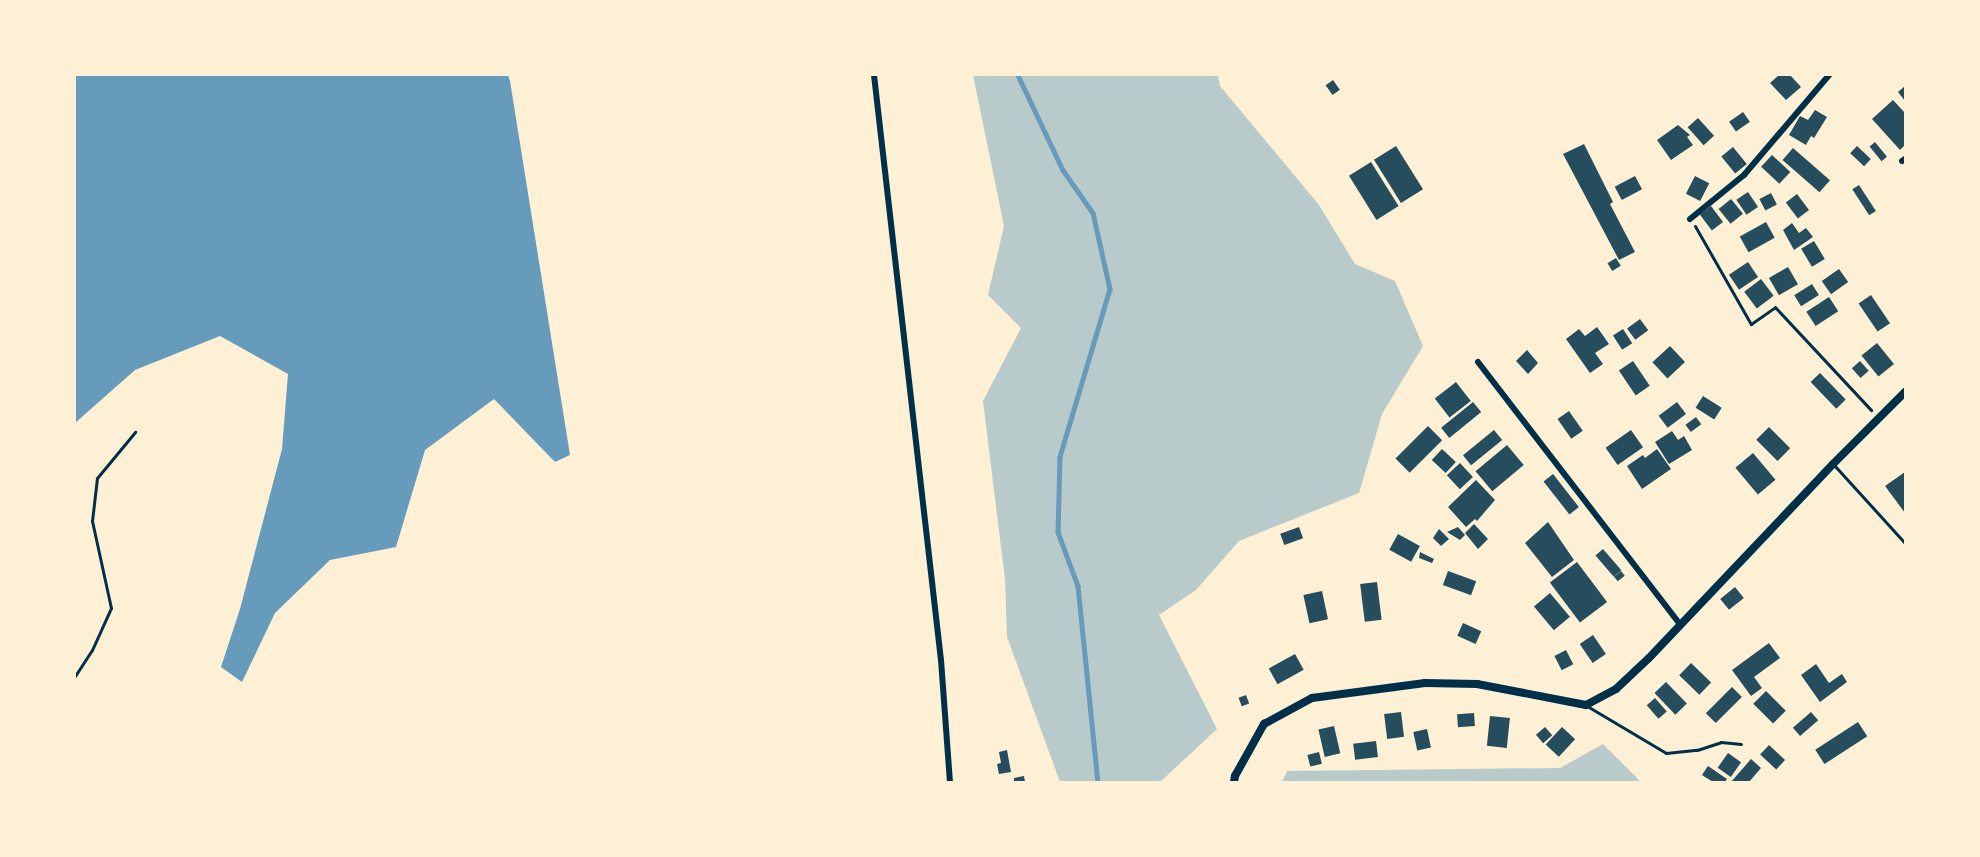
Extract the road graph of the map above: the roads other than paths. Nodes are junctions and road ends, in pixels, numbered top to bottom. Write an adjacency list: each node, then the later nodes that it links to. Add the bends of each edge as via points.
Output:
1 (874, 75): 11 (street, via 941,660)
2 (1829, 75): 3 (street, via 1744,175)
3 (1690, 219)
4 (1478, 362): 8 (street)
5 (1905, 392): 6 (street)
6 (1833, 464): 7 (lane); 8 (street)
7 (1905, 543)
8 (1680, 624): 9 (street, via 1616,689)
9 (1586, 705): 10 (lane, via 1666,753 1697,750 1721,742); 12 (street, via 1477,684 1425,683 1312,698 1264,724)
10 (1741, 744)
11 (950, 782)
12 (1234, 782)

